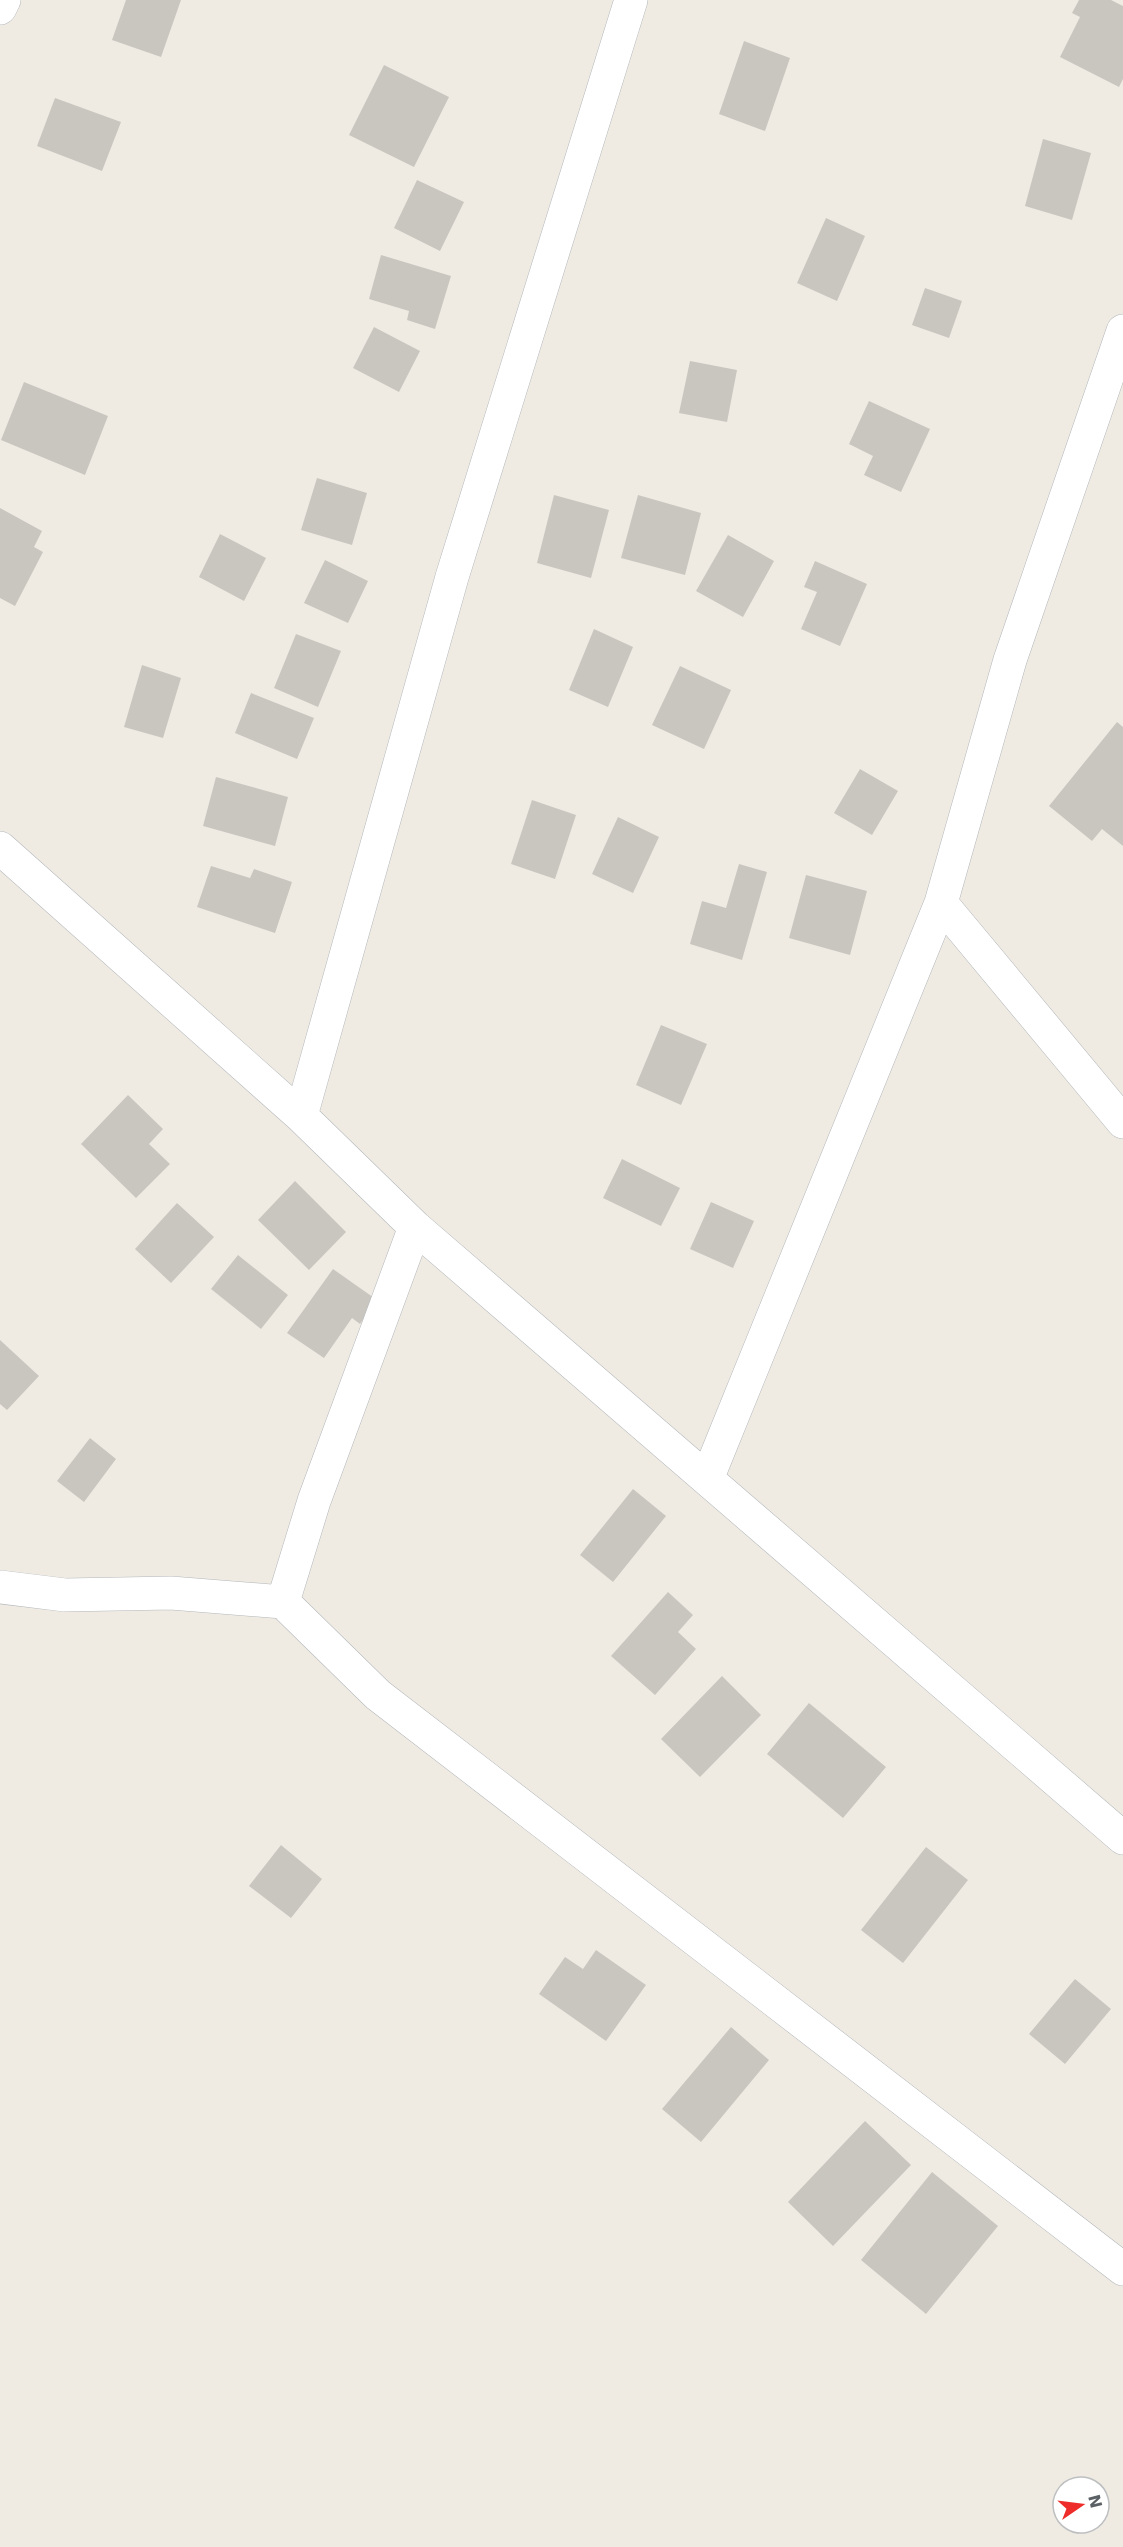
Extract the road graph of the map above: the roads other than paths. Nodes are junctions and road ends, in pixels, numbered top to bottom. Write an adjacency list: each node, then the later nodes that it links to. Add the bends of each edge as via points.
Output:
1 (4, 0): 3 (street)
2 (631, 0): 7 (street, via 452,577)
3 (0, 8)
4 (1123, 331): 6 (street, via 1010,660)
5 (0, 848): 7 (street)
6 (940, 903): 8 (street); 10 (street)
7 (300, 1116): 9 (street)
8 (1123, 1122)
9 (416, 1227): 10 (street); 12 (street, via 314,1501)
10 (707, 1479): 13 (street)
11 (0, 1587): 12 (street, via 65,1595 171,1593)
12 (283, 1602): 14 (street, via 378,1695)
13 (1123, 1838)
14 (1123, 2269)

